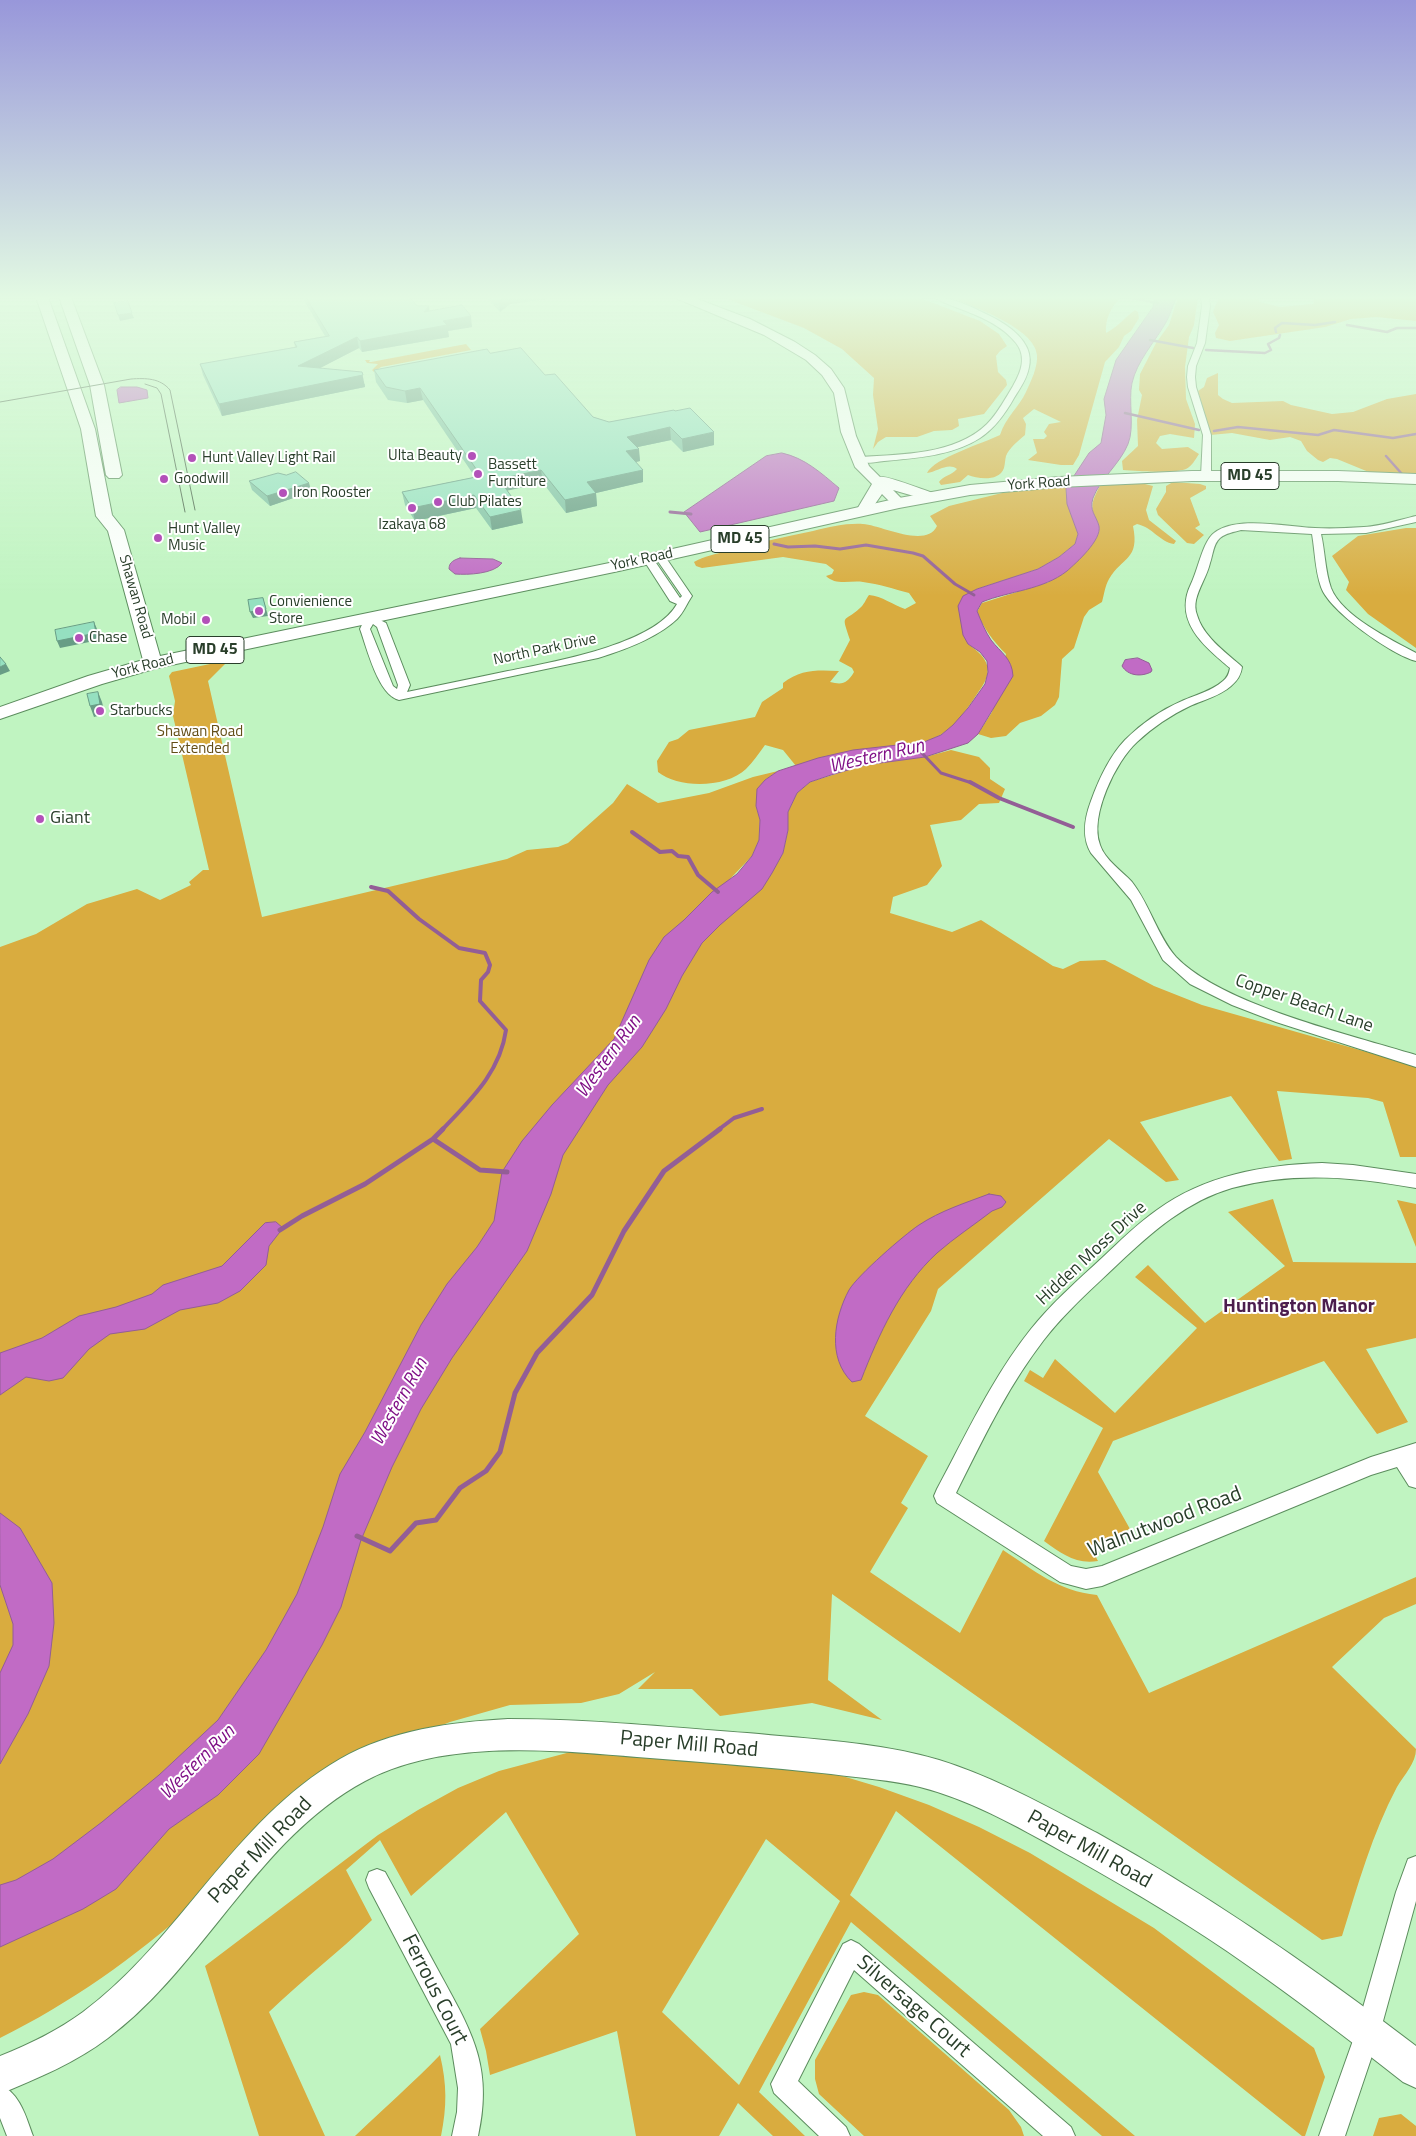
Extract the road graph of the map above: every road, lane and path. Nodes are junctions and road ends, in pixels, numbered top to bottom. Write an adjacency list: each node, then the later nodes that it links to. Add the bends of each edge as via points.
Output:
1 (77, 397): 7 (main road, Shawan Road)
2 (99, 397): 6 (main road)
3 (841, 397): 8 (main road, via 849,438)
4 (1010, 397): 8 (street, via 996,419 966,441 924,454)
5 (1195, 397): 9 (street, via 1207,435)
6 (109, 444): 7 (main road); 13 (main road)
7 (92, 446): 19 (main road, Shawan Road, via 104,516)
8 (861, 460): 11 (main road, via 862,467)
9 (1206, 476): 10 (main road, York Road / MD 45); 14 (main road, York Road / MD 45, via 992,487)
10 (1294, 477): 12 (main road, York Road / MD 45); 12 (main road, York Road / MD 45, via 1381,478)
11 (882, 482): 14 (main road); 15 (main road); 16 (main road)
12 (1416, 483)
13 (116, 488)
14 (931, 497): 15 (main road, York Road / MD 45)
15 (903, 502): 16 (main road, York Road / MD 45)
16 (863, 511): 21 (main road, York Road / MD 45)
17 (120, 514): 19 (main road, Shawan Road)
18 (1414, 521): 20 (street, Copper Beach Lane, via 1366,530)
19 (116, 530): 23 (main road, Shawan Road)
20 (1316, 531): 24 (street, via 1330,597 1368,630); 29 (street, Copper Beach Lane, via 1240,528 1221,532 1214,538 1192,597 1191,611 1203,634 1236,667 1236,671 1222,688 1176,708 1128,744 1107,776 1092,820 1091,834 1094,846 1140,905 1164,952 1184,973 1268,1014)
21 (654, 558): 22 (main road, York Road / MD 45); 27 (street, North Park Drive, via 674,599 682,603 672,618 608,652)
22 (370, 618): 25 (main road, York Road / MD 45); 27 (street, via 365,629 388,688); 27 (street, via 382,625 404,685)
23 (145, 634): 25 (main road, Shawan Road); 26 (main road, via 130,655)
24 (1416, 658)
25 (154, 663): 26 (main road, York Road / MD 45)
26 (95, 680): 28 (main road, York Road / MD 45)
27 (399, 697)
28 (0, 712)
29 (1416, 1061)
30 (1416, 1181): 33 (street, Hidden Moss Drive, via 1340,1170 1274,1172 1235,1180 1171,1209 1141,1232 1064,1304 1036,1335 1006,1378)
31 (1408, 1454): 32 (street); 33 (street, Walnutwood Road, via 1371,1466 1102,1576 1086,1579 1067,1575)
32 (1416, 1480)
33 (944, 1496)
34 (1416, 1867): 36 (street)
35 (377, 1880): 42 (street, Ferrous Court, via 462,2040 471,2092)
36 (1368, 2032): 37 (main road, Paper Mill Road); 38 (main road, Paper Mill Road, via 1258,1951 1155,1886 1035,1818 948,1780 892,1766 802,1754 601,1738 506,1735 420,1745 377,1759 326,1786 283,1824 236,1873 164,1959 99,2024 44,2059); 44 (street)
37 (1416, 2069)
38 (0, 2075)
39 (0, 2097): 41 (street, via 13,2115)
40 (1056, 2134): 43 (street, Silversage Court, via 851,1952 783,2084)
41 (20, 2136)
42 (465, 2136)
43 (837, 2136)
44 (1332, 2136)

